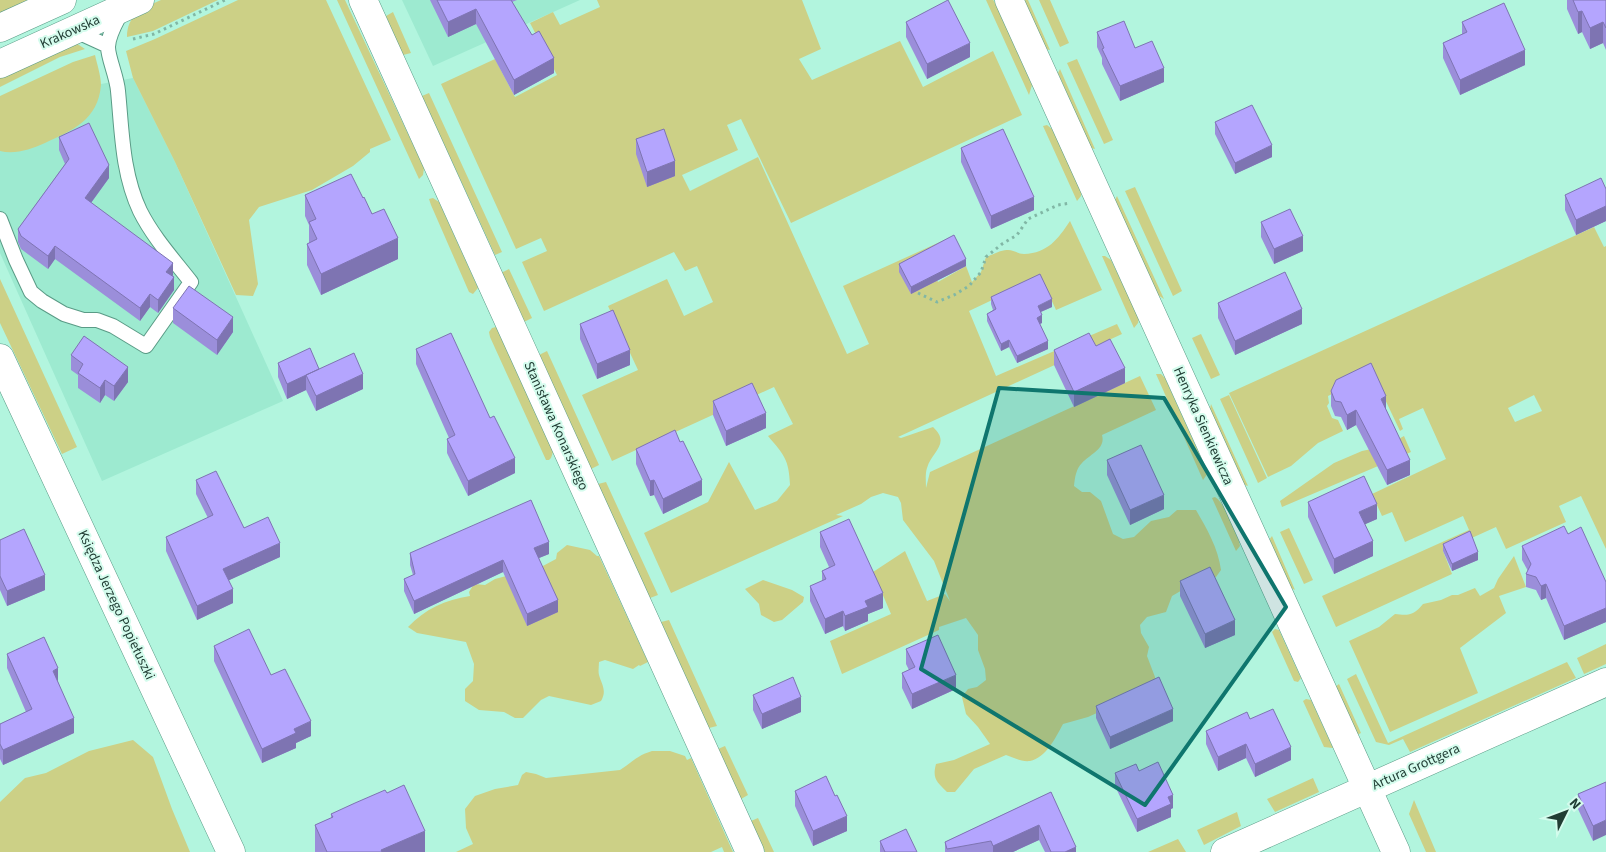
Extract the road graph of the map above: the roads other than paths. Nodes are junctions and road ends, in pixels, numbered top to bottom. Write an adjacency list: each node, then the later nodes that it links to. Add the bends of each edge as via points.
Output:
1 (62, 0): 5 (street)
2 (363, 0): 15 (street, Stanisława Konarskiego)
3 (1009, 0): 13 (street, Henryka Sienkiewicza)
4 (132, 4): 7 (street, Krakowska); 8 (lane, via 114,28)
5 (27, 16): 6 (street); 7 (street, via 56,21)
6 (0, 28)
7 (73, 30): 8 (lane); 9 (street, Krakowska)
8 (108, 46): 10 (lane, via 117,81 120,132 128,175 140,211 191,282 146,346 113,326 64,314 31,292)
9 (0, 64)
10 (0, 219)
11 (0, 358): 14 (street, Księdza Jerzego Popiełuszki)
12 (1606, 682): 13 (street, Artura Grottgera)
13 (1368, 788): 16 (street, Artura Grottgera); 17 (street, Henryka Sienkiewicza)
14 (231, 852)
15 (750, 852)
16 (1225, 852)
17 (1396, 852)

